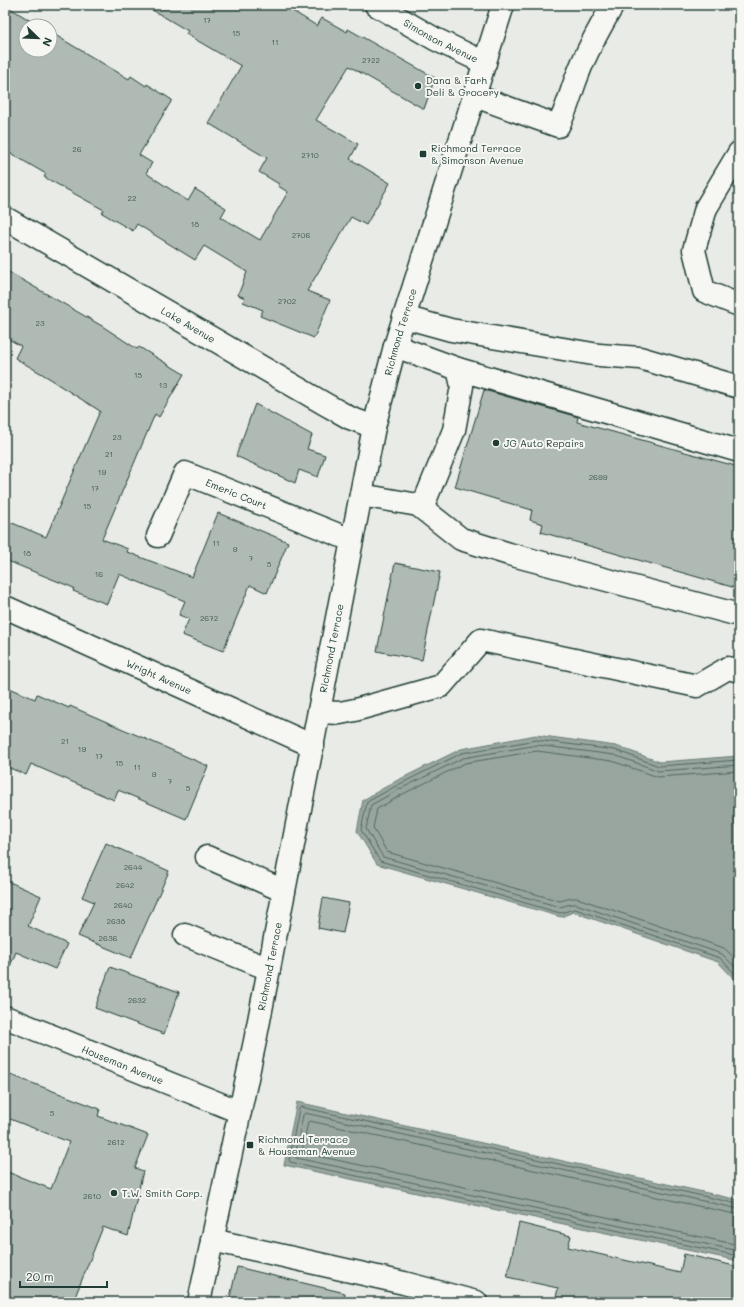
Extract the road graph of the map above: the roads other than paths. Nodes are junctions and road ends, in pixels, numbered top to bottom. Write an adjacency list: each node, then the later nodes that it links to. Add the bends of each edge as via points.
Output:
1 (376, 5): 4 (street, Simonson Avenue, via 435,39)
2 (504, 5): 4 (street, Richmond Terrace)
3 (613, 5): 5 (street, via 578,73 558,126)
4 (485, 63): 5 (street, Richmond Terrace)
5 (474, 96): 9 (street, Richmond Terrace)
6 (739, 153): 8 (street, via 706,208 694,250 704,291)
7 (5, 218): 13 (street, Lake Avenue, via 325,404 350,418)
8 (739, 305)
9 (404, 318): 10 (street, Richmond Terrace); 12 (street, via 451,330 599,355 640,358)
10 (395, 346): 11 (street); 13 (street, Richmond Terrace)
11 (458, 369): 14 (street); 16 (street, via 462,386 454,430)
12 (739, 387)
13 (374, 427): 15 (street, Richmond Terrace)
14 (739, 451)
15 (361, 495): 16 (street, via 418,505); 18 (street, Richmond Terrace)
16 (422, 508): 20 (street, via 461,540)
17 (158, 536): 18 (street, Emeric Court, via 185,473)
18 (351, 540): 22 (street, Richmond Terrace)
19 (5, 607): 23 (street, Wright Avenue)
20 (739, 616)
21 (739, 671): 22 (street, via 728,668 697,686 481,640 441,686 340,714)
22 (319, 712): 23 (street, Richmond Terrace)
23 (313, 746): 25 (street, Richmond Terrace)
24 (207, 857): 25 (street)
25 (284, 891): 27 (street, Richmond Terrace)
26 (185, 935): 27 (street)
27 (269, 970): 29 (street, Richmond Terrace)
28 (5, 1017): 29 (street, Houseman Avenue)
29 (240, 1112): 30 (street, Richmond Terrace)
30 (212, 1240): 31 (street, Richmond Terrace); 32 (street, via 404,1283)
31 (198, 1302)
32 (476, 1302)

